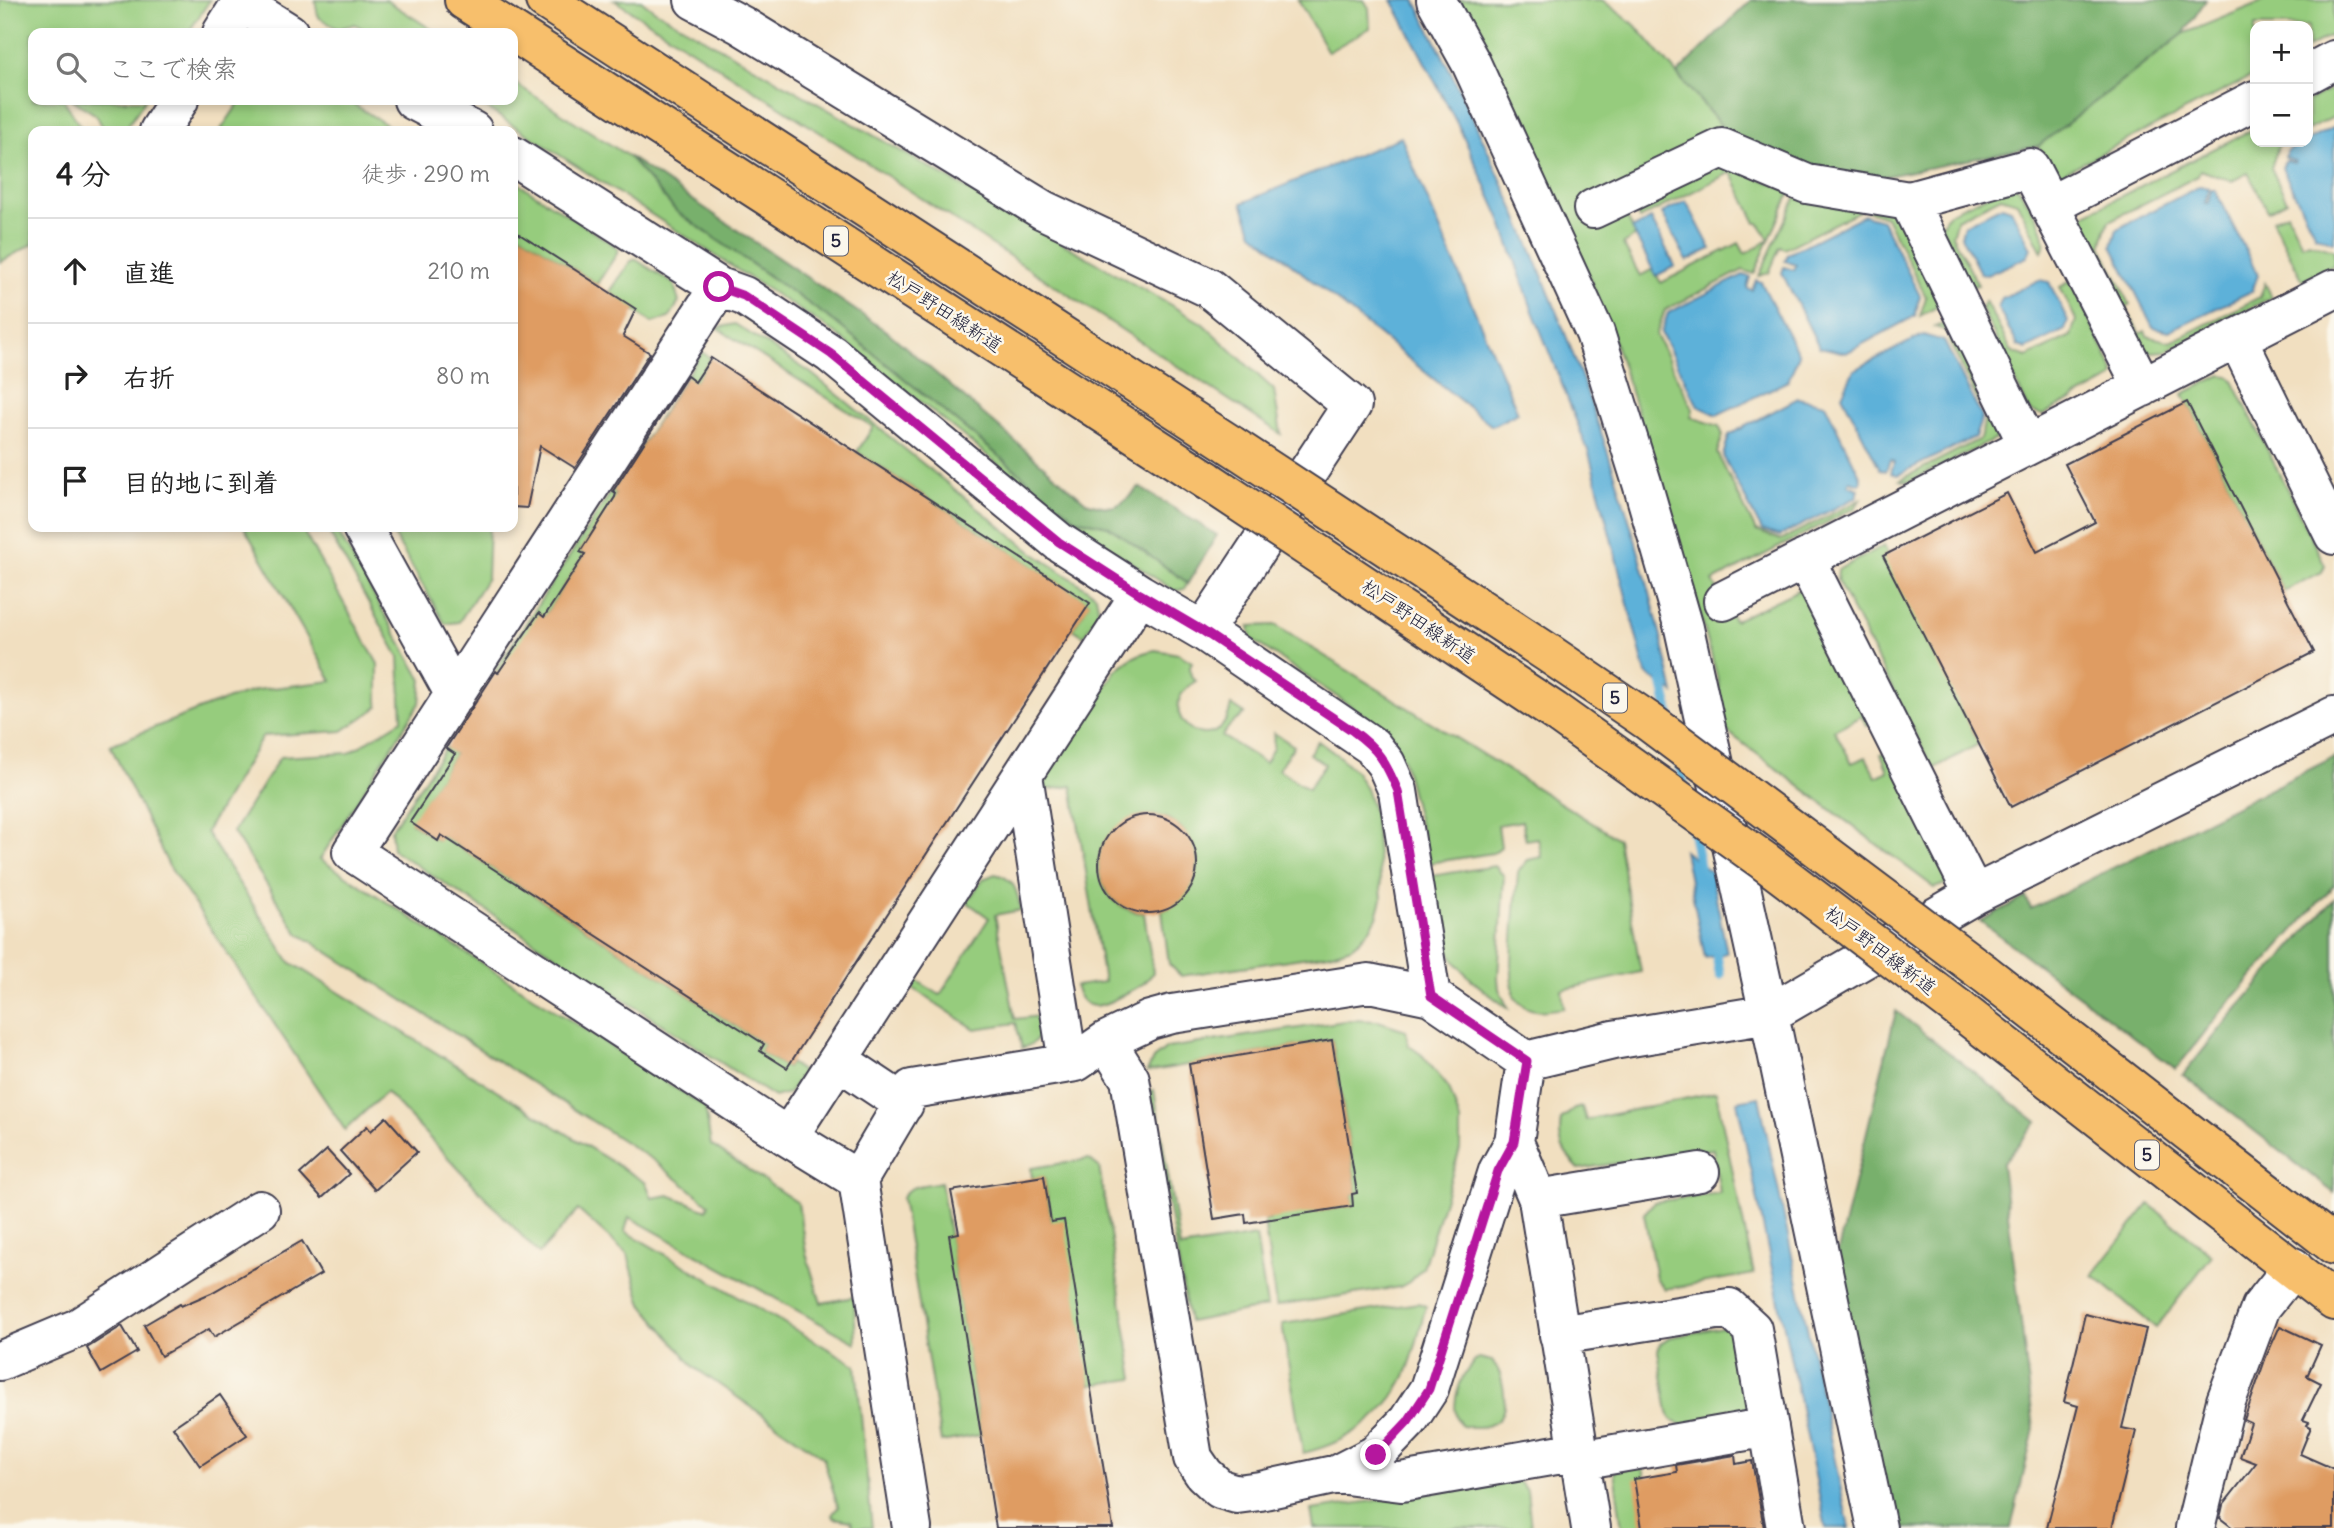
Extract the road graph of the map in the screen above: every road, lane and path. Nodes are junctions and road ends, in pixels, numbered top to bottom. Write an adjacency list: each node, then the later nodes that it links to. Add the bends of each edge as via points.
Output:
1 (464, 0): 7 (main road, 松戸野田線新道 / 5, bridge)
2 (545, 0): 48 (main road, 5, bridge, via 1648,721 1984,973)
3 (694, 0): 30 (street, via 1044,211 1209,288 1352,405)
4 (1436, 0): 36 (street, via 1471,63 1595,333 1684,628)
5 (235, 12): 6 (street)
6 (276, 28)
7 (507, 28)
8 (518, 35): 49 (main road, 松戸野田線新道 / 5, bridge, via 1208,481 1554,711 1959,1009)
9 (2334, 60): 10 (street)
10 (2313, 71)
11 (2250, 103): 18 (street)
12 (176, 105): 14 (street)
13 (422, 105): 15 (street)
14 (162, 126)
15 (458, 126)
16 (518, 159): 20 (street)
17 (1909, 201): 18 (street, via 2030,168); 19 (street, via 1807,184 1722,148); 24 (street)
18 (2049, 205): 23 (street)
19 (1593, 209)
20 (719, 287): 28 (street, via 744,296 831,354 1059,542); 31 (street)
21 (2334, 289): 22 (street)
22 (2237, 338): 23 (street); 26 (street)
23 (2143, 387): 24 (street)
24 (2028, 445): 27 (street)
25 (365, 532): 31 (street)
26 (2334, 535)
27 (1805, 559): 29 (street); 34 (street)
28 (1140, 594): 30 (street); 33 (street)
29 (1723, 601)
30 (1203, 631): 35 (street, via 1353,731 1373,746 1386,764 1398,791)
31 (455, 695): 42 (street, via 352,852)
32 (2334, 716): 34 (street)
33 (1023, 775): 38 (street); 40 (street)
34 (1974, 895): 36 (street)
35 (1431, 996): 37 (street, via 1369,984 1172,1014); 39 (street)
36 (1769, 1014): 39 (street, via 1613,1040); 59 (street)
37 (1106, 1041): 40 (street); 55 (street, via 1130,1079 1193,1458 1220,1489 1237,1494)
38 (838, 1060): 41 (street); 42 (street)
39 (1527, 1061): 43 (street)
40 (1069, 1063): 41 (street, via 912,1089)
41 (904, 1104): 45 (street)
42 (789, 1137): 45 (street)
43 (1514, 1142): 46 (street); 55 (street, via 1498,1171 1429,1389 1408,1421 1376,1455)
44 (1700, 1172): 46 (street)
45 (858, 1180): 56 (street)
46 (1538, 1199): 51 (street)
47 (260, 1210): 52 (street, via 78,1328)
48 (2334, 1245)
49 (2293, 1267): 50 (main road, 松戸野田線新道 / 5); 60 (street, via 2261,1307 2225,1401)
50 (2334, 1301)
51 (1559, 1335): 53 (street, via 1729,1308 1752,1329); 54 (street)
52 (0, 1361)
53 (1769, 1427): 54 (street); 58 (street)
54 (1579, 1456): 55 (street, via 1401,1482); 57 (street)
55 (1338, 1474)
56 (912, 1528)
57 (1591, 1528)
58 (1786, 1528)
59 (1878, 1528)
60 (2195, 1528)

